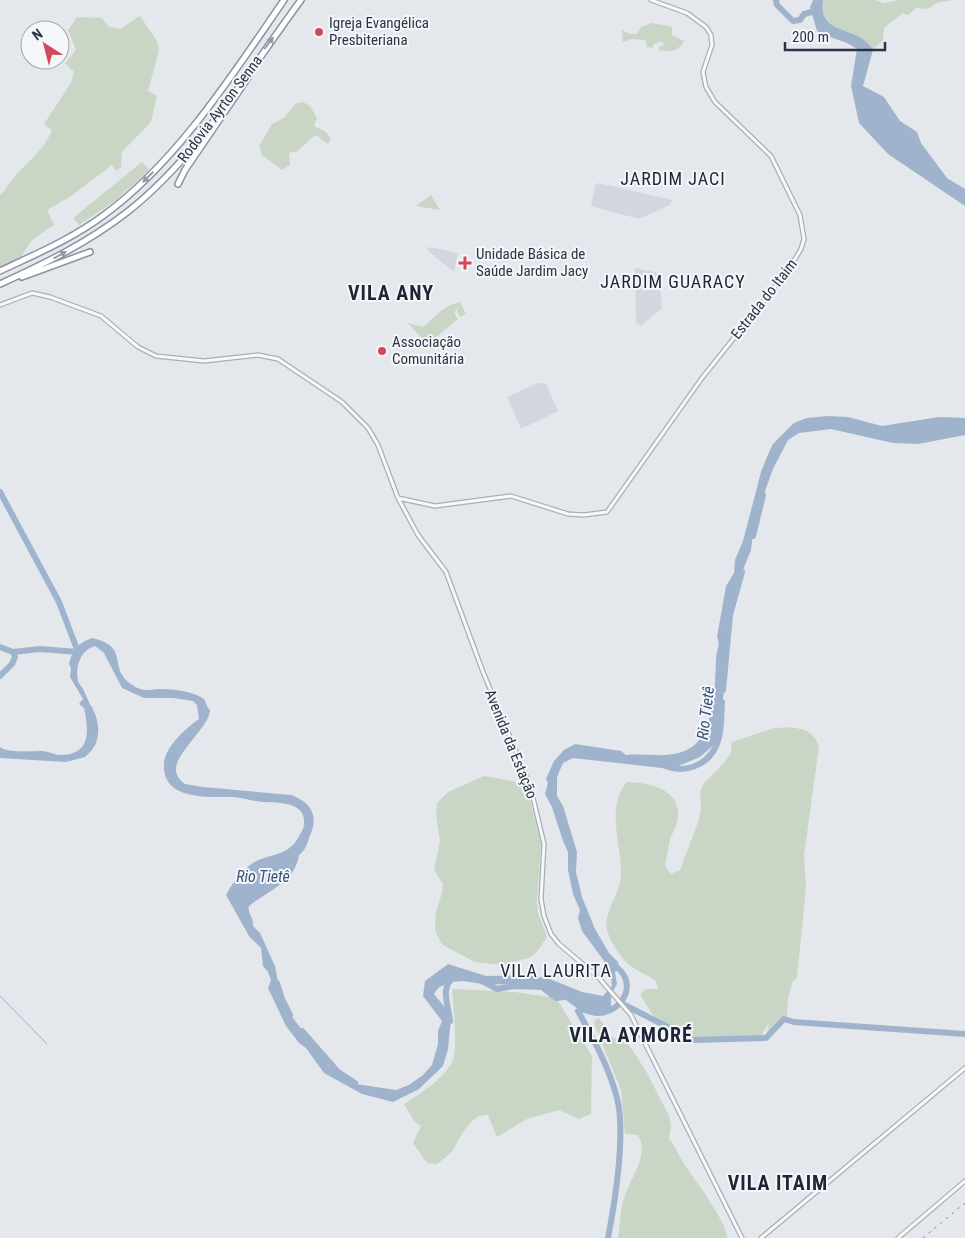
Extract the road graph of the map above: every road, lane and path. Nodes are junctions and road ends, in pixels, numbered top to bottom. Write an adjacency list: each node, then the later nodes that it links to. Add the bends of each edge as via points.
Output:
1 (284, 0): 7 (highway, Rodovia Ayrton Senna, one-way to 7, via 179,144 129,195 72,236)
2 (301, 0): 4 (highway, Rodovia Ayrton Senna, one-way to 2)
3 (651, 0): 11 (street, Estrada do Itaim, via 687,13 706,27 711,35 712,45 703,72 706,87 715,102 770,156 801,219 804,239 801,249 702,378 607,512 568,514 511,496 435,506)
4 (259, 56): 5 (highway); 8 (highway, Rodovia Ayrton Senna, one-way to 4, via 99,233 144,198 195,145)
5 (178, 184)
6 (90, 252): 8 (highway)
7 (0, 271)
8 (9, 280): 9 (highway, Rodovia Ayrton Senna)
9 (0, 284)
10 (0, 305): 11 (street, Avenida da Estação, via 32,293 50,297 101,316 138,348 156,356 204,361 258,355 278,359 342,402 368,428)
11 (398, 498): 14 (street, Avenida da Estação, via 418,535 446,572 530,785 544,844 541,899 549,930 559,944 607,985 640,1030)
12 (965, 1068): 15 (street)
13 (965, 1181): 16 (street)
14 (742, 1238)
15 (761, 1238)
16 (898, 1238)

